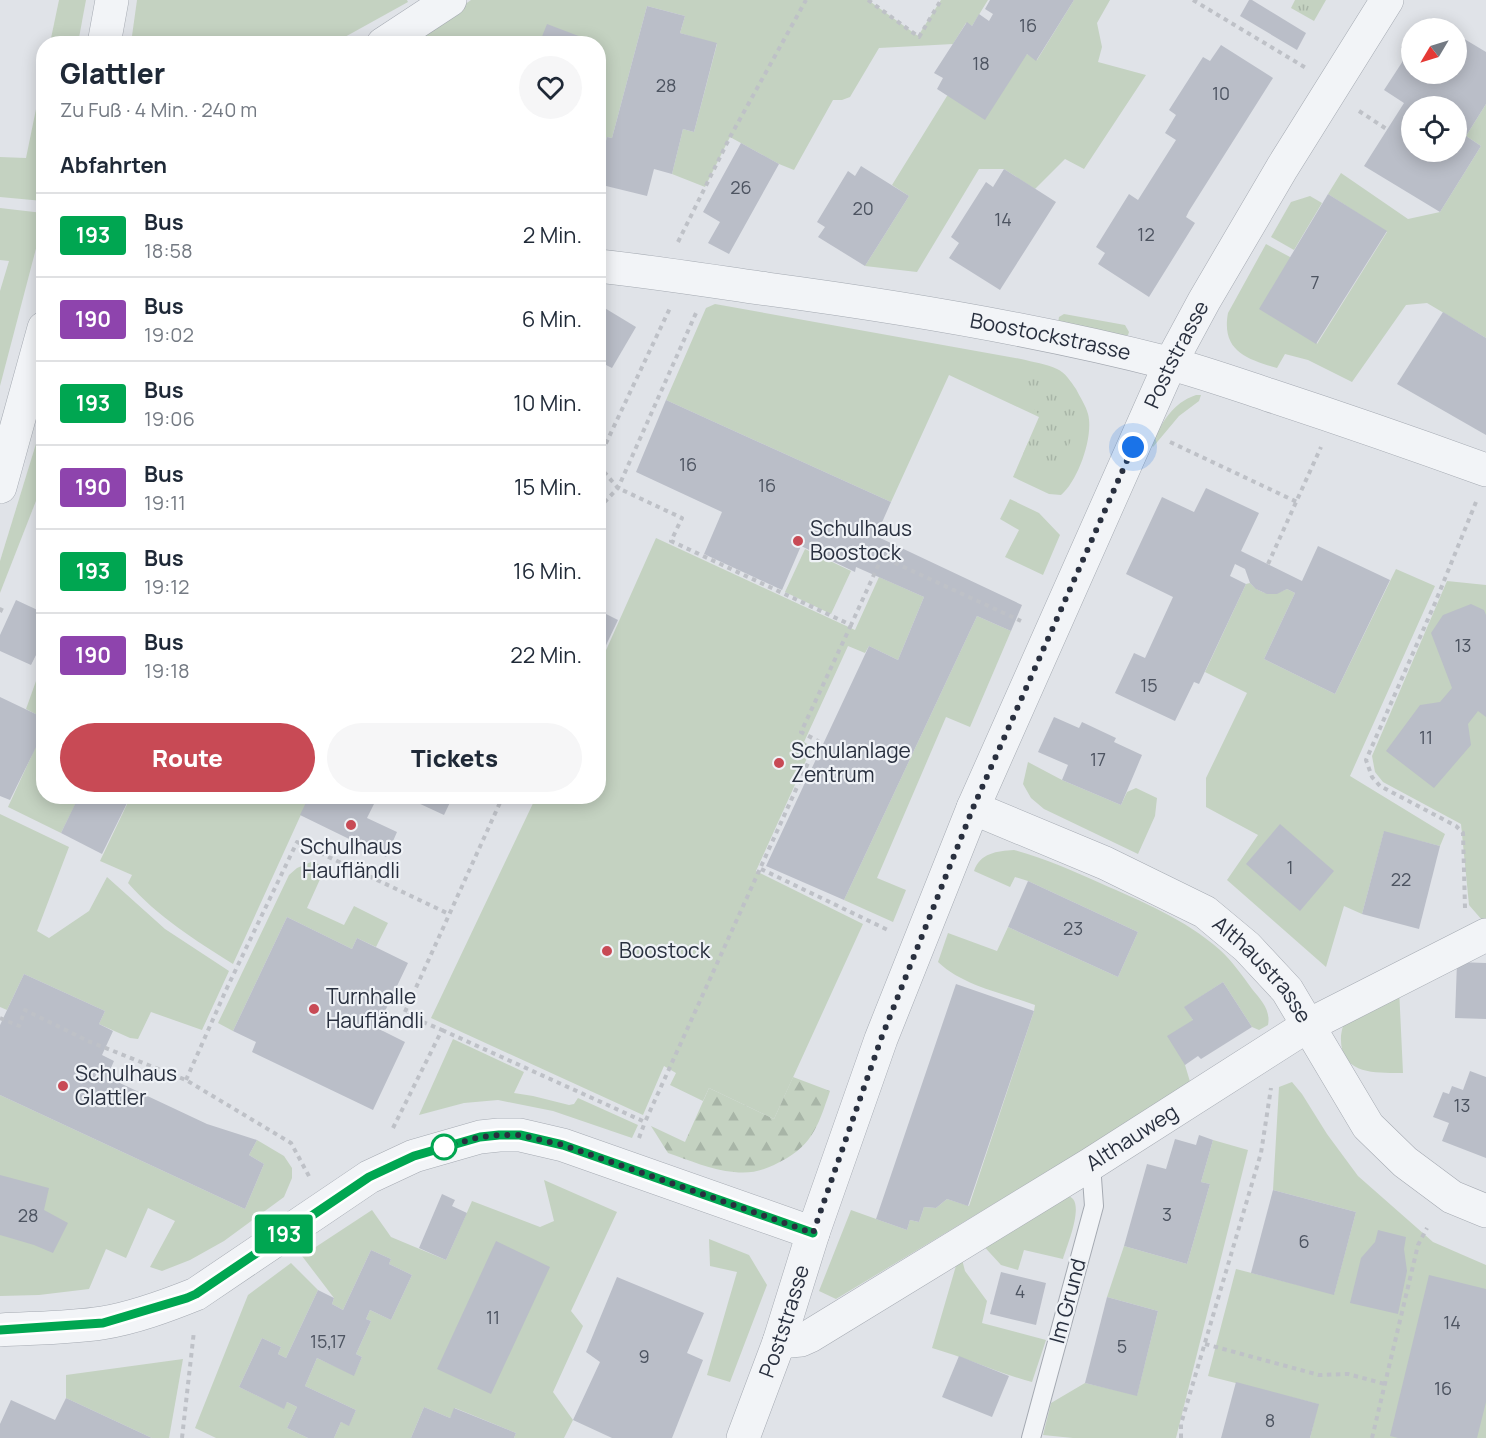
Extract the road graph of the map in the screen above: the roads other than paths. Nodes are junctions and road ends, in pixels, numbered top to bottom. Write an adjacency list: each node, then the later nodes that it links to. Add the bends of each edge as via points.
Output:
1 (111, 0): 4 (street)
2 (1387, 0): 8 (street, Poststrasse, via 1276,178)
3 (434, 4): 5 (street)
4 (105, 36)
5 (393, 36)
6 (606, 267): 8 (street, Boostockstrasse, via 952,316)
7 (36, 357): 10 (street)
8 (1170, 364): 9 (street, Boostockstrasse, via 1367,427); 11 (street, Poststrasse)
9 (1482, 484)
10 (0, 487)
11 (973, 808): 13 (street, Althaustrasse, via 1105,863 1205,912 1287,990); 16 (street, Poststrasse, via 881,1039)
12 (1481, 937): 13 (street, Althauweg)
13 (1307, 1026): 14 (street, Althauweg); 15 (street, Althaustrasse, via 1368,1126 1405,1162 1452,1197)
14 (1090, 1164): 18 (street, Althauweg, via 810,1336); 20 (lane, Im Grund, via 1095,1206)
15 (1486, 1211)
16 (813, 1233): 17 (street, via 563,1145 520,1135 480,1137 414,1156 369,1177 187,1298 103,1323); 18 (street, Poststrasse)
17 (0, 1330)
18 (779, 1342): 19 (street, Poststrasse)
19 (743, 1438)
20 (1031, 1438)

